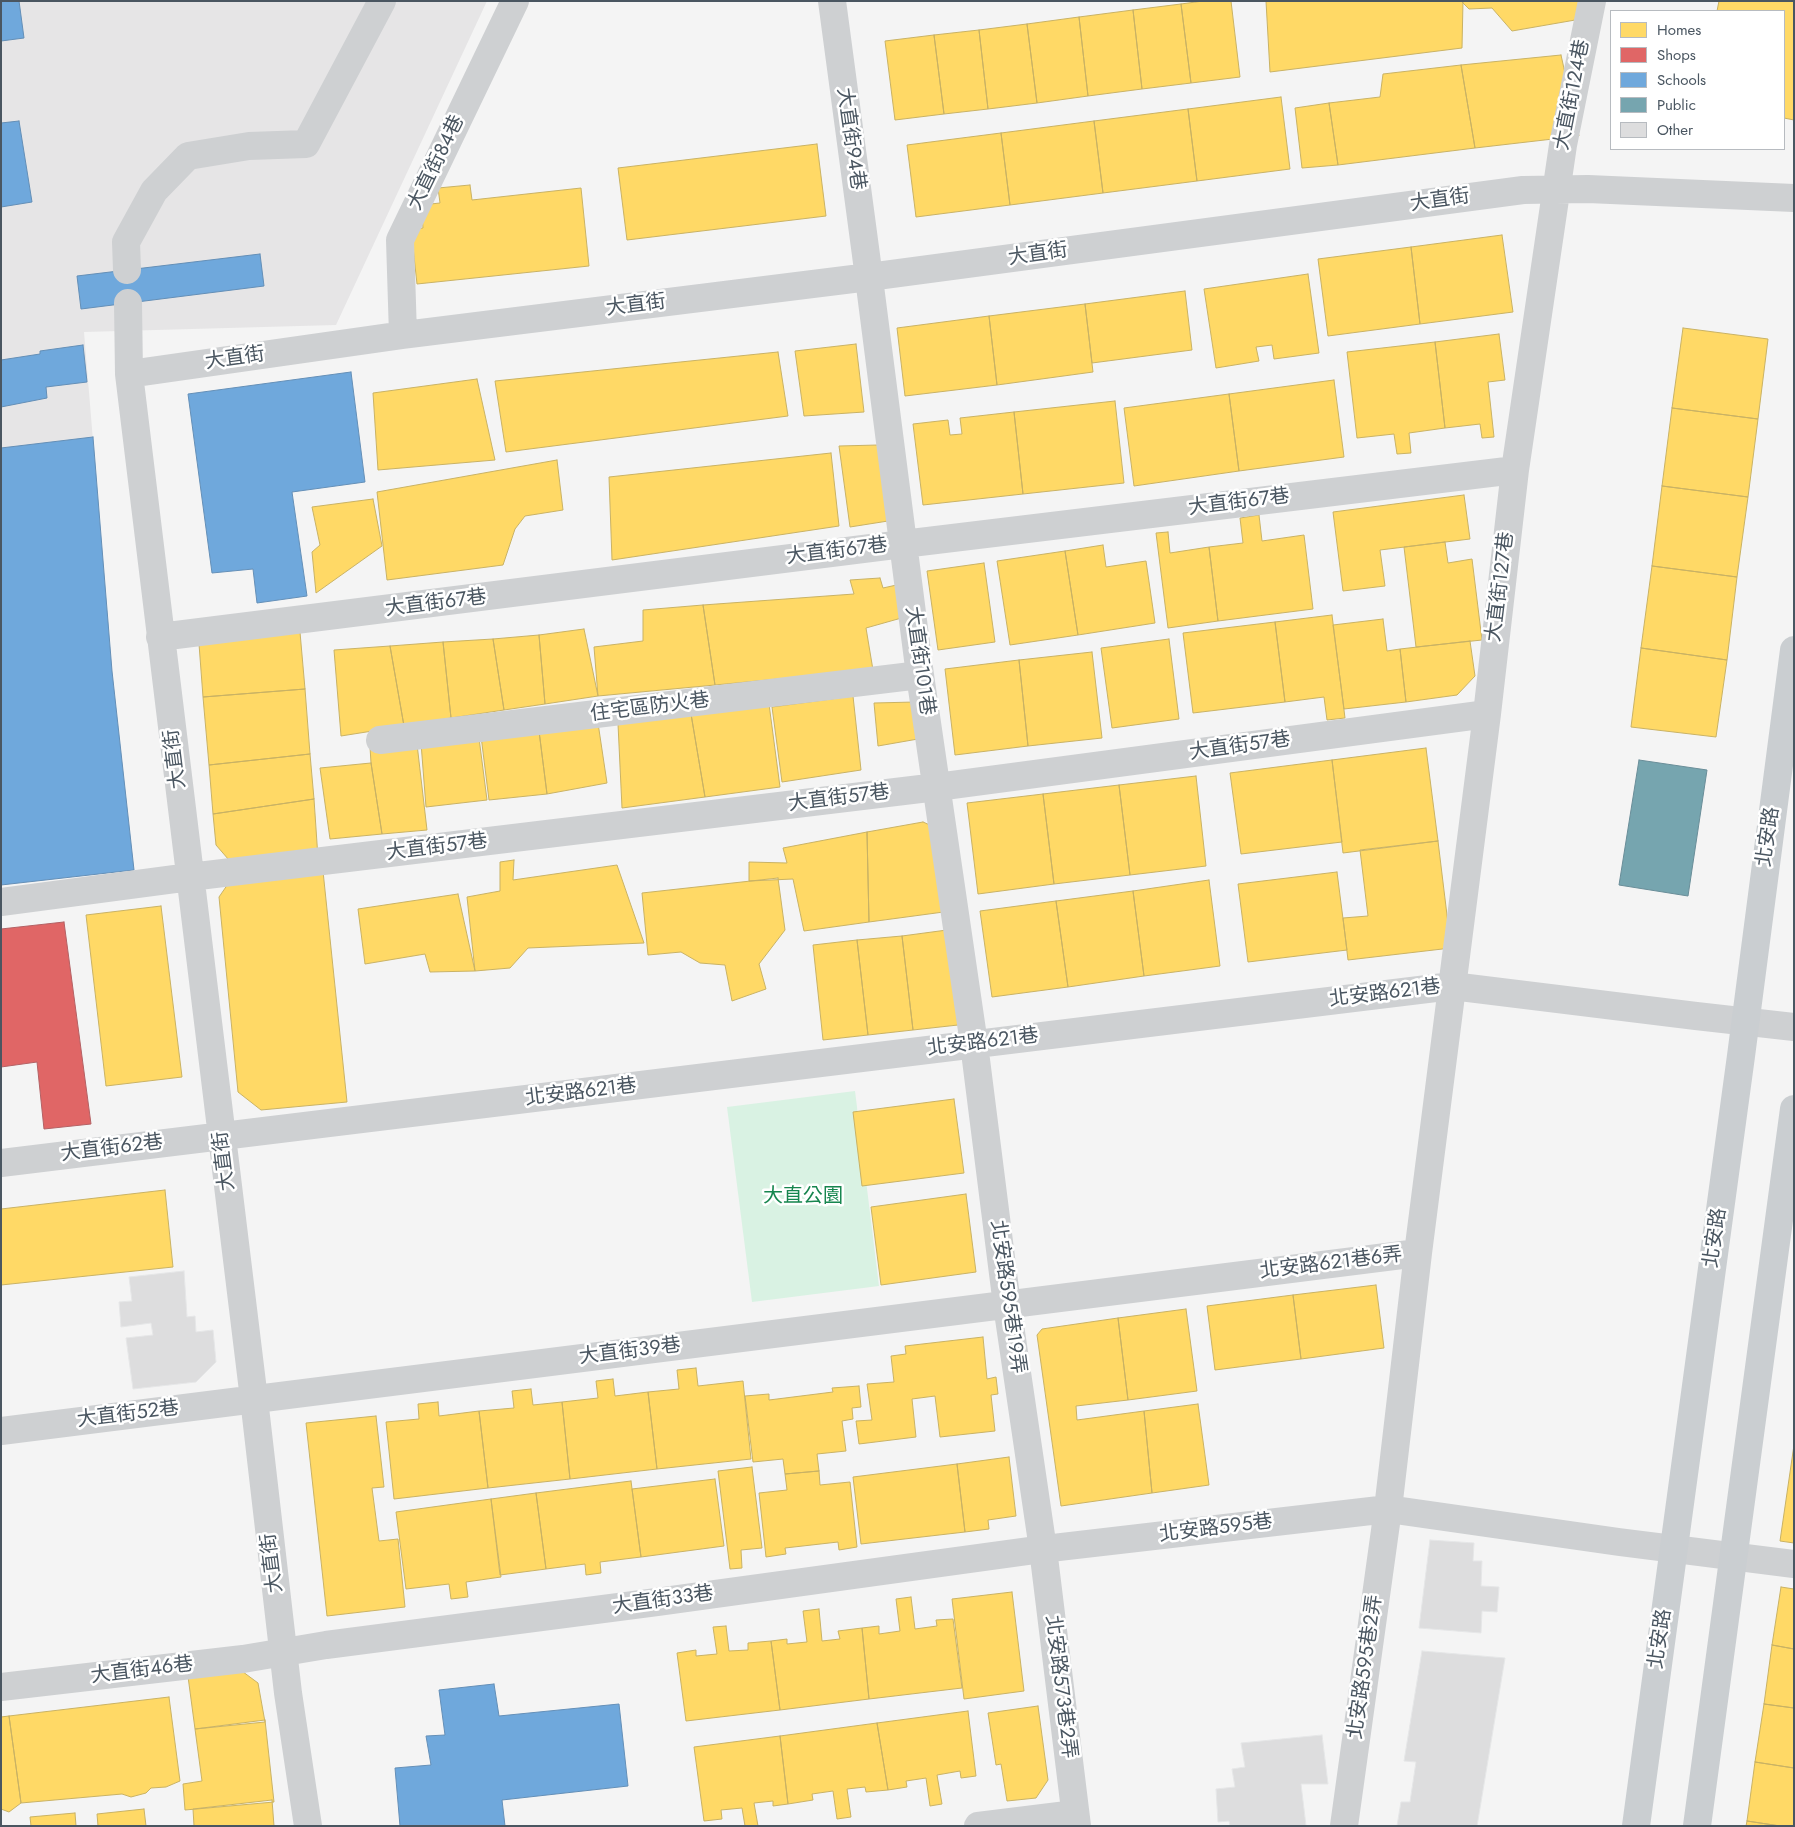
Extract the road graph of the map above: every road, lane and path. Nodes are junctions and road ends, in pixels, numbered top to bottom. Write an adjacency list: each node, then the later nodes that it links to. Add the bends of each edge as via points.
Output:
1 (382, 1): 7 (street, via 306,144 249,146 188,156 154,191 126,242)
2 (515, 1): 10 (street, 大直街84巷, via 400,240)
3 (1592, 1): 5 (street, 大直街124巷)
4 (838, 2): 8 (street, 大直街94巷)
5 (1556, 189): 6 (street, 大直街); 8 (street, 大直街); 12 (street, 大直街127巷)
6 (1794, 198)
7 (126, 270)
8 (869, 277): 10 (street, 大直街); 13 (street, 大直街101巷)
9 (128, 303): 11 (street)
10 (403, 335): 11 (street, 大直街)
11 (129, 374): 14 (street, 大直街)
12 (1515, 470): 13 (street, 大直街67巷); 17 (street, 大直街127巷)
13 (903, 544): 14 (street, 大直街67巷); 16 (street, 大直街101巷)
14 (160, 637): 20 (street, 大直街)
15 (1794, 650): 23 (main road, 北安路)
16 (920, 675): 18 (street, 住宅區防火巷); 19 (street, 大直街101巷)
17 (1487, 714): 19 (street, 大直街57巷); 22 (street, 大直街127巷)
18 (380, 740)
19 (937, 787): 20 (street, 大直街57巷); 25 (street, 大直街101巷)
20 (190, 877): 21 (street, 大直街57巷); 27 (street, 大直街)
21 (1, 902)
22 (1452, 986): 23 (street, 北安路621巷); 25 (street, 北安路621巷); 29 (street, 北安路621巷6弄)
23 (1744, 1021): 24 (street, 北安路621巷); 35 (main road, 北安路)
24 (1794, 1027)
25 (974, 1044): 27 (street, 北安路621巷); 30 (street, 北安路595巷19弄)
26 (1794, 1109): 36 (main road)
27 (222, 1136): 28 (street, 大直街62巷); 31 (street, 大直街)
28 (1, 1163)
29 (1418, 1253): 30 (street, 北安路621巷6弄); 33 (street)
30 (1007, 1304): 31 (street, 大直街39巷); 34 (street, 北安路595巷19弄)
31 (254, 1399): 32 (street, 大直街52巷); 38 (street, 大直街)
32 (1, 1431)
33 (1388, 1509): 34 (street, 北安路595巷); 35 (street, 北安路595巷); 43 (street, 北安路595巷2弄)
34 (1043, 1549): 38 (street, 大直街33巷); 40 (street, 北安路573巷2弄)
35 (1673, 1549): 36 (street, 北安路595巷); 44 (main road, 北安路)
36 (1734, 1556): 37 (street, 北安路595巷); 45 (main road)
37 (1794, 1564)
38 (283, 1652): 39 (street, 大直街46巷); 41 (street, 大直街)
39 (1, 1687)
40 (1076, 1820): 42 (street)
41 (308, 1826)
42 (978, 1826)
43 (1344, 1826)
44 (1636, 1826)
45 (1697, 1826)

